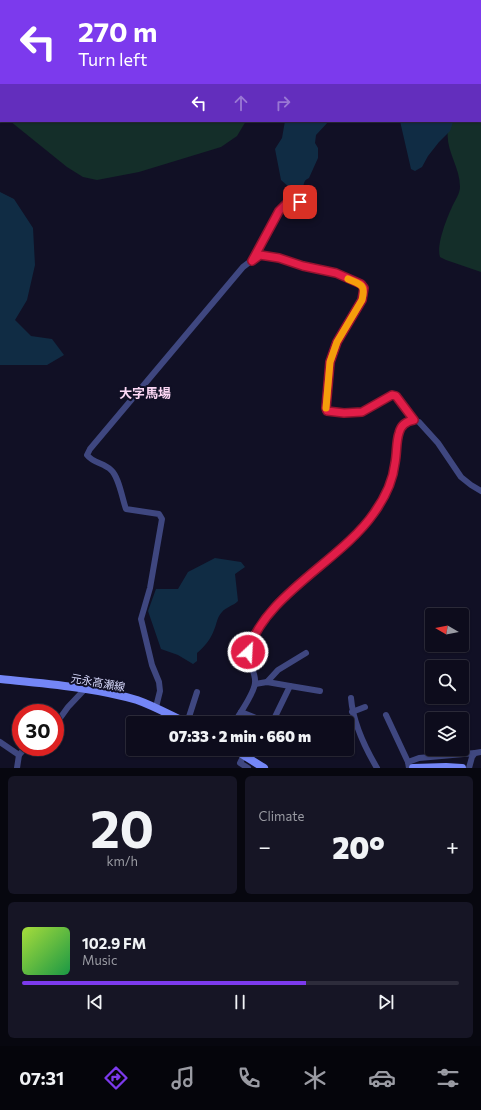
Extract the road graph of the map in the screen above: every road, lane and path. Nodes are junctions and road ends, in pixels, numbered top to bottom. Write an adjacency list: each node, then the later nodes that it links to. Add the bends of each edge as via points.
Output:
1 (300, 202): 2 (street, via 286,204 279,211)
2 (252, 261): 3 (street, via 260,255 279,258 336,273 361,284 364,288 362,300 337,342 330,362 327,411 362,412 392,395 396,396); 14 (street, via 243,267 190,329 87,455 115,473 126,508 159,514 162,519 150,588 141,620 152,666 159,682 160,691)
3 (414, 420): 4 (street, via 419,422 438,443 461,477); 8 (street, via 408,421 399,432 392,477 374,514 356,535 277,605 250,644 248,652 254,669)
4 (481, 491)
5 (306, 653): 7 (street, via 278,670)
6 (0, 679): 10 (main road, 元永高瀬線)
7 (267, 682): 8 (street); 9 (street)
8 (255, 684): 16 (street)
9 (290, 686): 11 (street); 24 (street)
10 (84, 689): 14 (main road, 元永高瀬線); 18 (street)
11 (320, 691)
12 (197, 692): 21 (street)
13 (351, 698): 17 (street)
14 (156, 707): 20 (main road, 元永高瀬線)
15 (365, 707): 17 (street)
16 (241, 712): 22 (street); 23 (street)
17 (352, 712): 35 (street)
18 (64, 713)
19 (386, 715): 31 (street)
20 (173, 716)
21 (189, 716)
22 (238, 716)
23 (251, 716)
24 (275, 716)
25 (0, 742): 26 (street)
26 (12, 751)
27 (478, 753): 31 (street, via 420,758); 37 (street, via 472,757)
28 (18, 756): 32 (street)
29 (244, 756): 33 (street, via 240,763)
30 (246, 756): 34 (main road)
31 (410, 766): 36 (main road)
32 (17, 768)
33 (248, 768)
34 (264, 768)
35 (377, 768)
36 (462, 768)
37 (470, 768)

